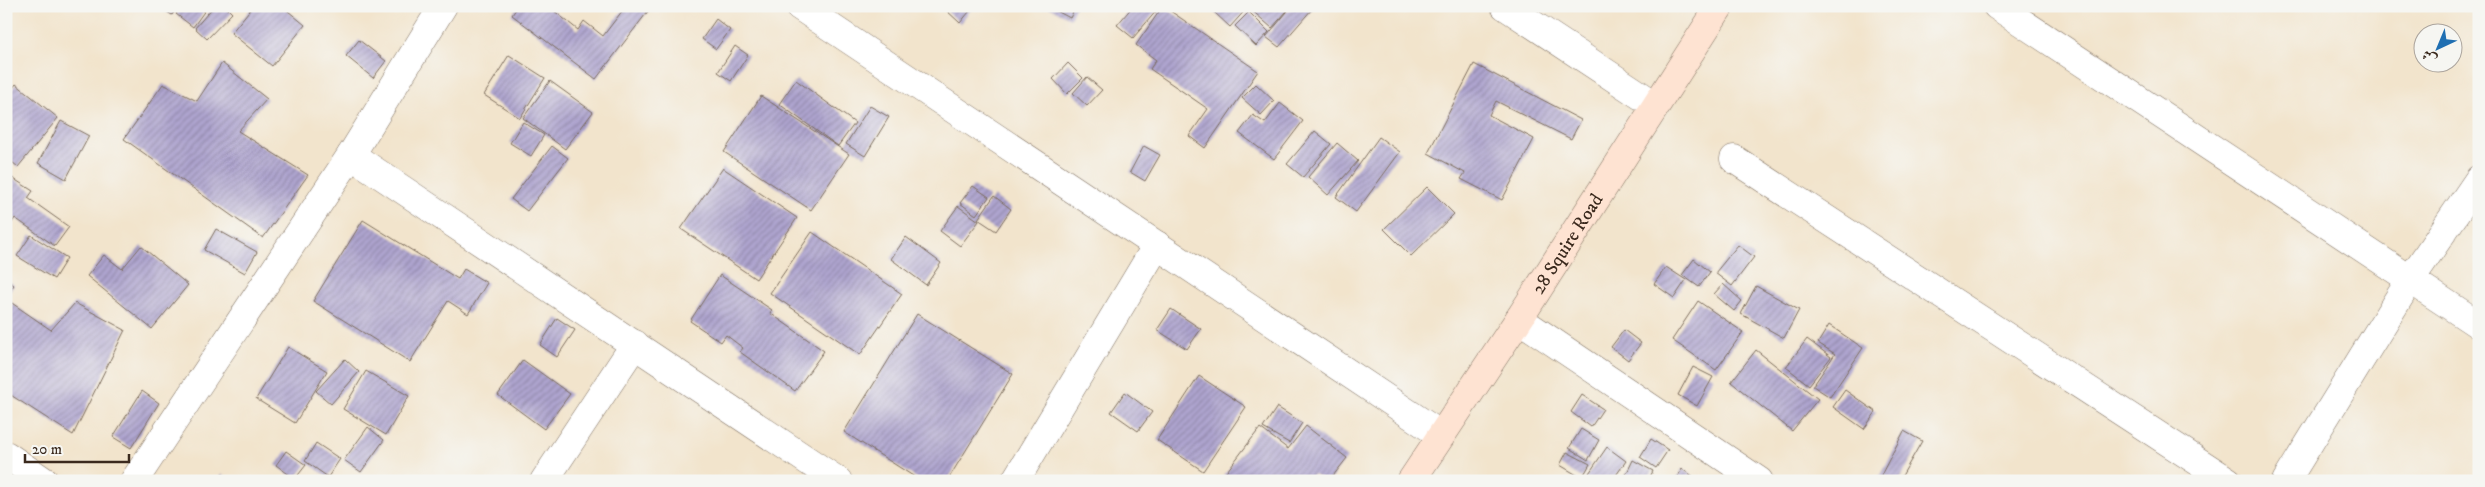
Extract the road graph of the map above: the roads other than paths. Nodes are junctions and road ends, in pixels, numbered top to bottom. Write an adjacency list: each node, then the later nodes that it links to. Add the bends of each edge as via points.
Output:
1 (443, 6): 7 (street)
2 (798, 6): 10 (street)
3 (1505, 6): 6 (street)
4 (1720, 6): 6 (street, 28 Squire Road)
5 (1997, 6): 11 (street)
6 (1655, 105): 12 (street, 28 Squire Road)
7 (351, 155): 14 (street); 18 (street)
8 (1734, 159): 24 (street)
9 (2479, 179): 11 (street)
10 (1157, 245): 15 (street); 21 (street)
11 (2410, 280): 13 (street); 25 (street)
12 (1519, 319): 15 (street, 28 Squire Road); 23 (street)
13 (2479, 326)
14 (636, 344): 19 (street); 20 (street)
15 (1440, 435): 22 (street, 28 Squire Road)
16 (6, 455): 17 (street)
17 (44, 481)
18 (134, 481)
19 (544, 481)
20 (838, 481)
21 (1016, 481)
22 (1411, 481)
23 (1759, 481)
24 (2228, 481)
25 (2286, 481)

